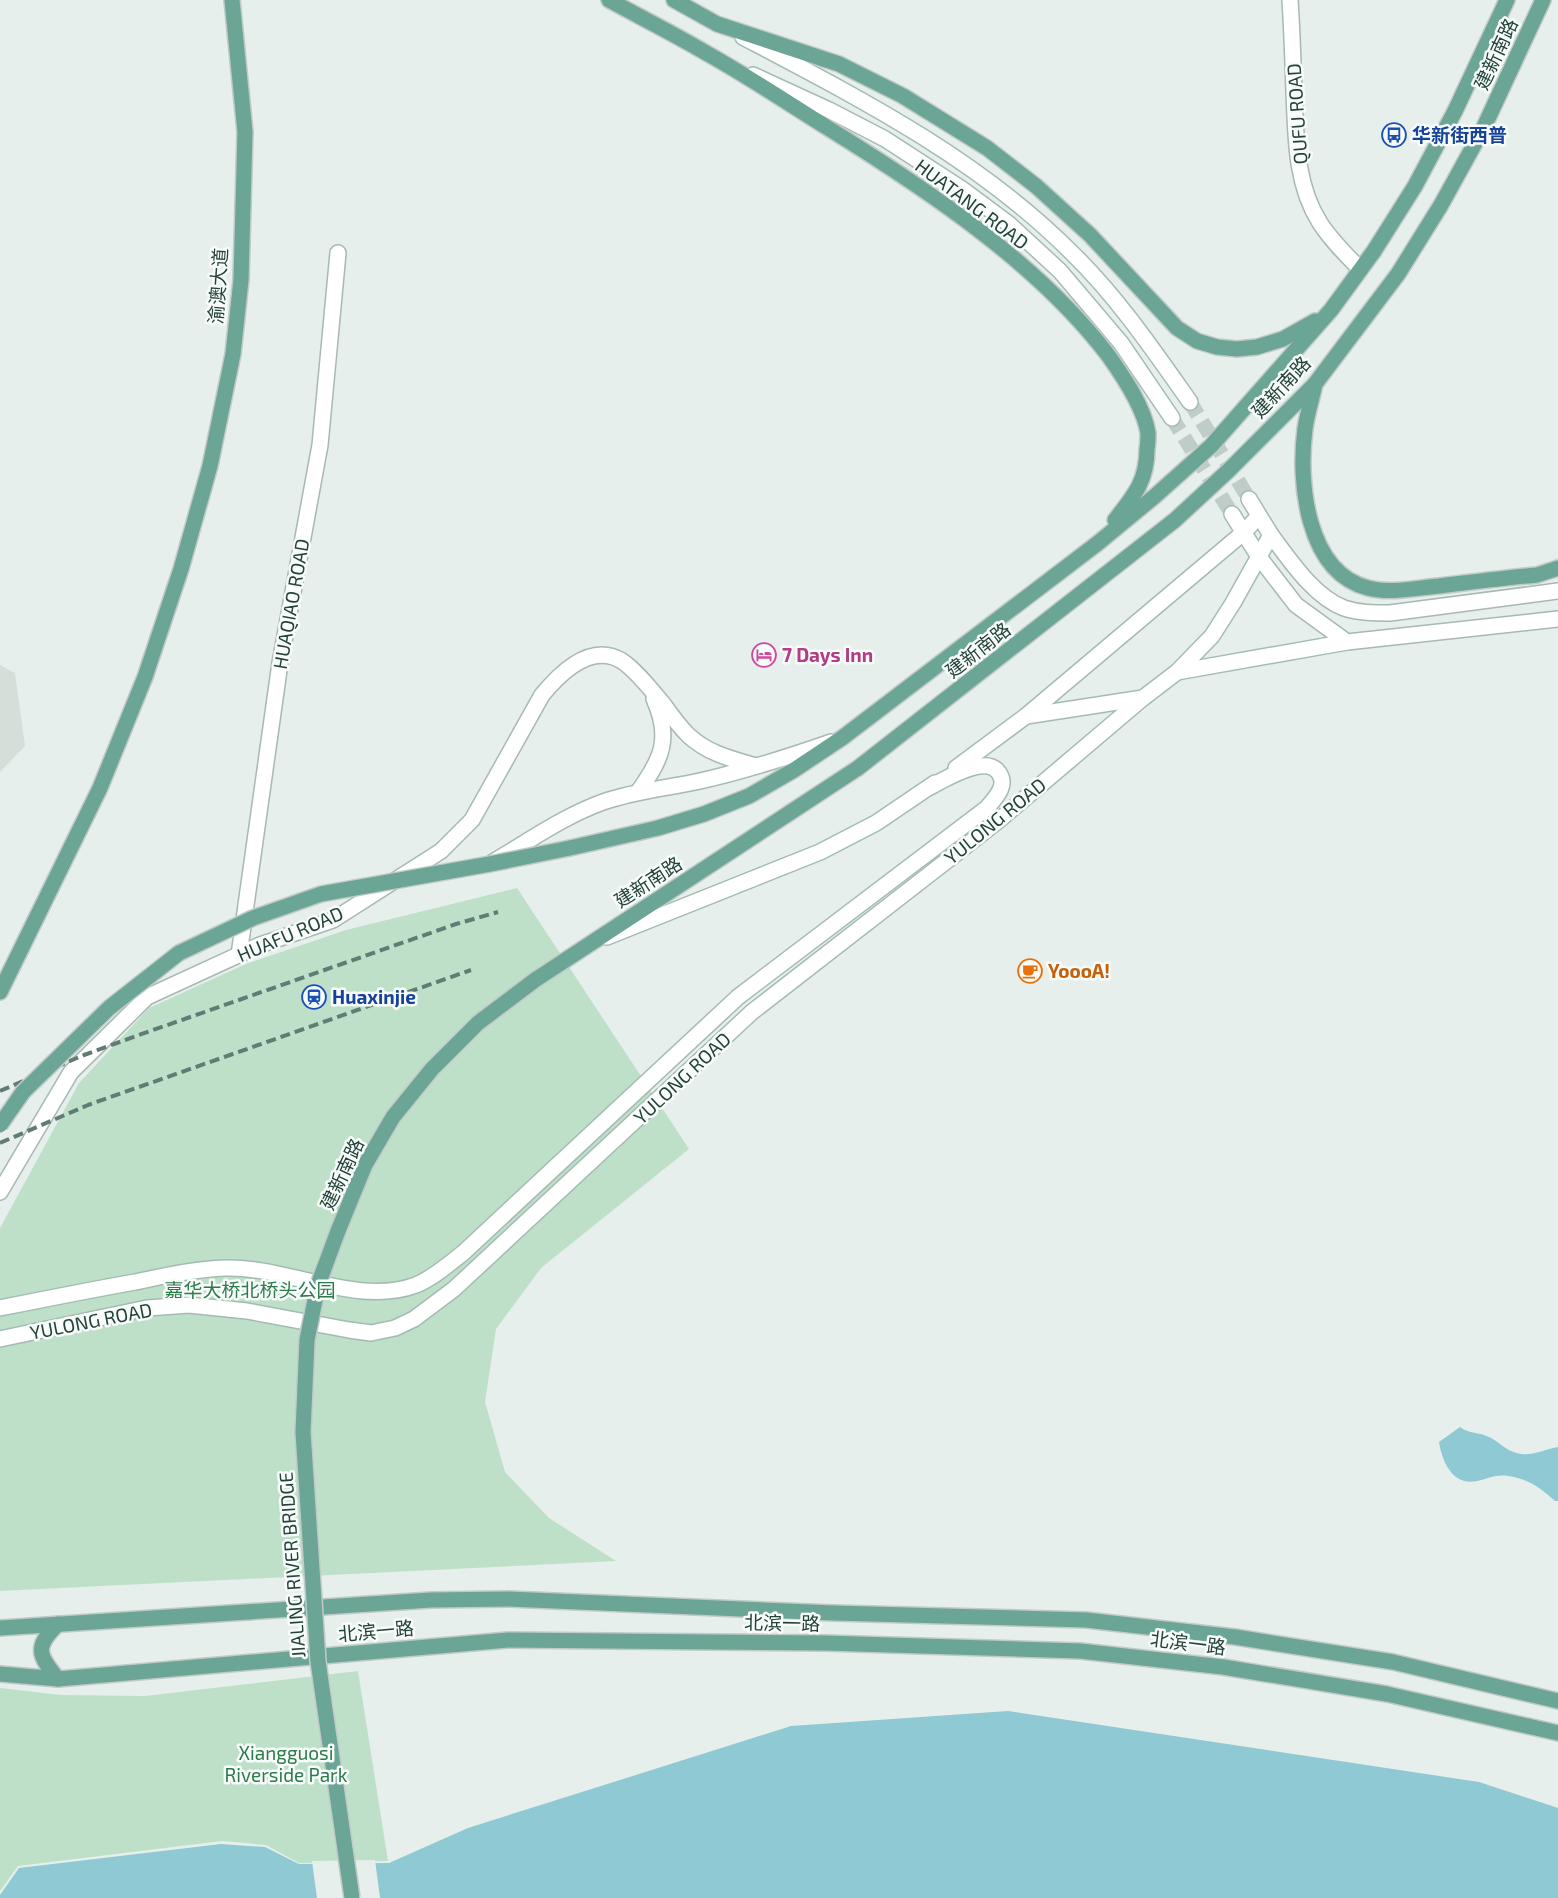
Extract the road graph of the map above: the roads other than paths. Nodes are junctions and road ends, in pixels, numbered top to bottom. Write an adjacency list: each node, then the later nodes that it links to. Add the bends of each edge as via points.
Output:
1 (232, 0): 37 (main road, 渝澳大道, via 245,132 241,280 233,354 212,457 181,569 145,677 100,788)
2 (609, 0): 8 (main road, HUATANG ROAD)
3 (674, 0): 7 (main road)
4 (1290, 0): 10 (main road, QUFU ROAD, via 1296,147 1301,173 1319,222)
5 (1507, 0): 10 (main road, 建新南路, via 1455,111 1415,186)
6 (1543, 0): 12 (main road, 建新南路, via 1484,127 1441,205 1398,274)
7 (717, 24): 11 (main road, via 839,64 903,96 987,148 1043,192 1090,235 1177,328 1197,341 1237,349 1257,347 1283,339); 13 (main road, via 893,119 972,168 1023,208 1074,254 1137,328)
8 (709, 54): 14 (main road, via 885,138 1009,224 1060,271 1121,343); 20 (main road, HUATANG ROAD, via 886,164 949,208 1046,286 1102,347 1123,375 1148,433 1144,478)
9 (338, 253): 36 (main road, HUAQIAO ROAD, via 320,446 280,663)
10 (1360, 269): 11 (main road, 建新南路)
11 (1330, 310): 20 (main road, 建新南路, via 1211,446)
12 (1315, 384): 22 (main road, via 1305,428 1304,482 1308,514 1316,540 1330,563 1348,579 1368,588 1393,591 1537,575); 35 (main road, 建新南路, via 1175,520 858,768)
13 (1190, 402)
14 (1172, 418)
15 (1249, 499): 17 (main road)
16 (1232, 514): 18 (main road)
17 (1259, 516): 18 (main road); 19 (main road)
18 (1244, 533): 21 (main road); 29 (main road)
19 (1271, 534): 21 (main road, YULONG ROAD); 23 (main road, via 1319,593 1343,608 1365,613 1390,613)
20 (1098, 543): 30 (main road, 建新南路)
21 (1259, 557): 25 (main road, via 1296,605); 26 (main road, YULONG ROAD, via 1212,636)
22 (1558, 568)
23 (1558, 592)
24 (1558, 620): 25 (main road)
25 (1347, 642): 26 (main road)
26 (1177, 672): 28 (main road, YULONG ROAD)
27 (649, 686): 31 (main road, HUAFU ROAD, via 687,734 703,747 722,757); 33 (main road, HUAFU ROAD, via 660,710 663,742 655,769); 36 (main road, HUAFU ROAD, via 622,661 605,655 586,658 568,668 542,695 472,820 441,851 333,920)
28 (1144, 698): 29 (main road); 42 (main road, YULONG ROAD, via 998,821 752,1012 454,1289 414,1319 395,1328 371,1332 247,1311 189,1305 147,1308)
29 (1026, 716): 32 (main road)
30 (842, 738): 31 (main road, 建新南路); 34 (main road, 建新南路, bridge, via 748,796 704,814 658,828)
31 (756, 766): 33 (main road, 建新南路, via 700,781)
32 (928, 788): 35 (main road, via 876,823 820,852); 41 (main road, YULONG ROAD, via 974,766 996,768 1002,777 1002,786 987,808 738,997 463,1253 418,1284 390,1292 362,1291 259,1271 226,1268 189,1271)
33 (638, 792): 34 (main road, 建新南路, via 583,810)
34 (490, 864): 38 (main road, 建新南路, bridge, via 321,894 253,918 179,953 109,1008 23,1092)
35 (594, 942): 40 (main road, 建新南路, via 535,980 478,1023 432,1069 393,1117 379,1141)
36 (239, 955): 39 (main road, HUAFU ROAD, via 147,997 71,1072)
37 (0, 992)
38 (0, 1125)
39 (0, 1192)
40 (338, 1231): 49 (main road, JIALING RIVER BRIDGE, bridge, via 318,1286 307,1340 303,1432 318,1661)
41 (0, 1308)
42 (0, 1339)
43 (58, 1624): 44 (main road, 北滨一路); 46 (main road, via 44,1638 41,1651 44,1663); 47 (main road, 北滨一路, via 431,1600 509,1599 1086,1620 1235,1637 1393,1662)
44 (0, 1628)
45 (0, 1674): 46 (main road, 北滨一路)
46 (58, 1679): 48 (main road, 北滨一路, via 508,1640 826,1643 1080,1651 1223,1667 1387,1694)
47 (1558, 1700)
48 (1558, 1733)
49 (352, 1898)

